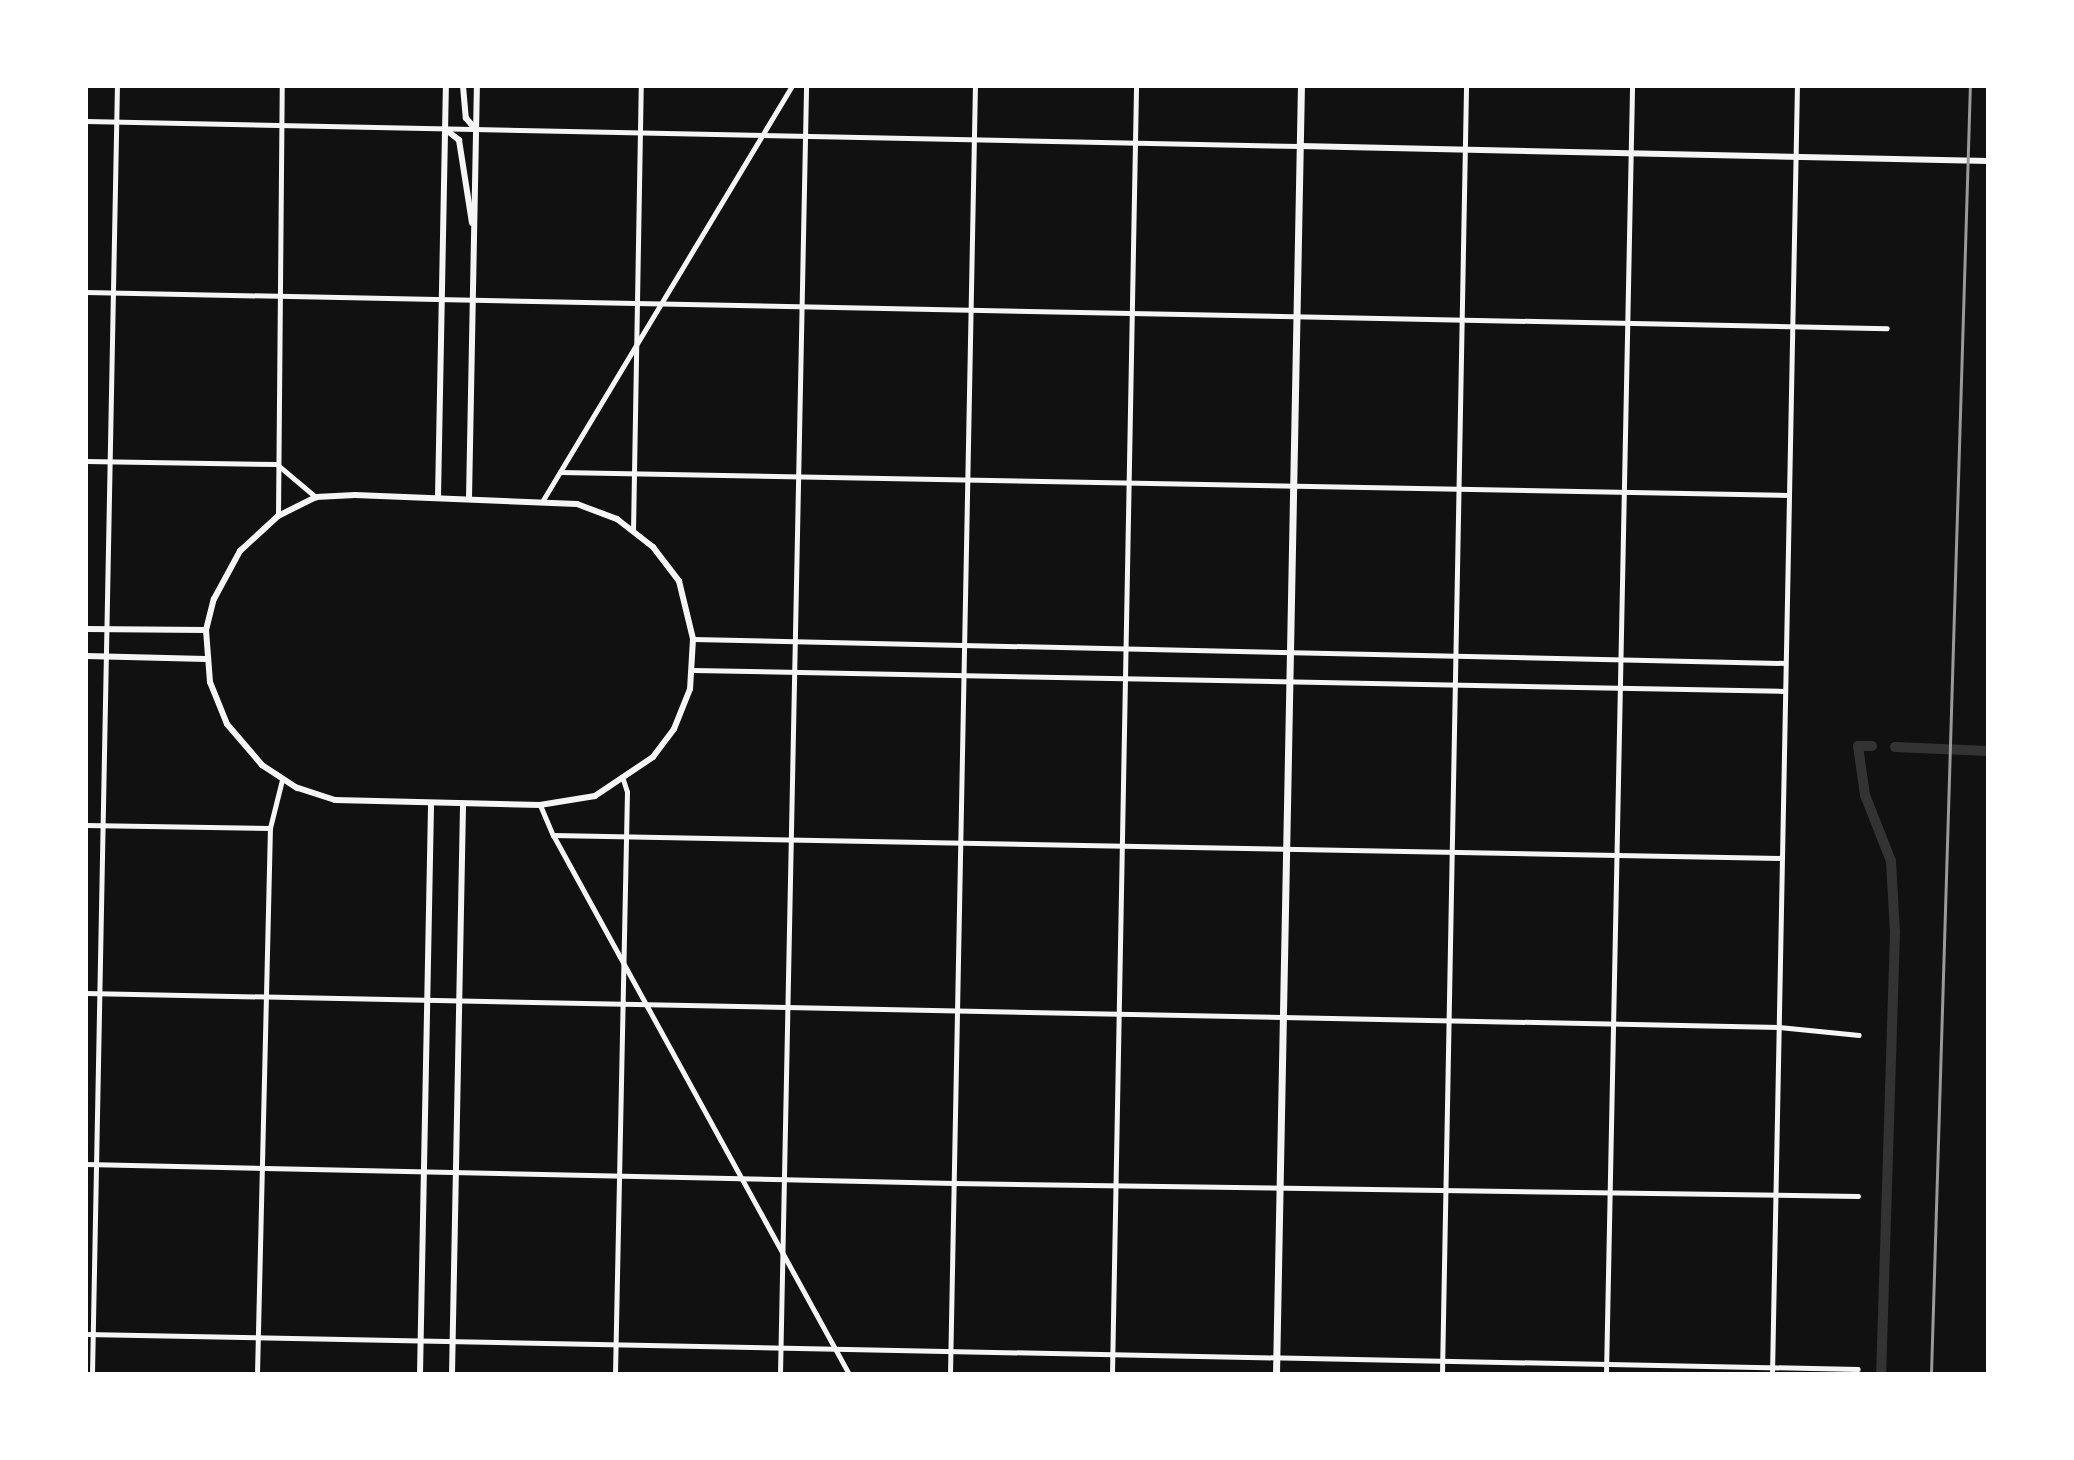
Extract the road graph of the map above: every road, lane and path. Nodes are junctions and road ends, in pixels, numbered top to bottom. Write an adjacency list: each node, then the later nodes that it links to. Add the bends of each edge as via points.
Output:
1 (117, 86): 16 (street)
2 (282, 86): 17 (street)
3 (446, 86): 18 (main road)
4 (463, 86): 19 (main road, via 466,118)
5 (477, 86): 19 (main road)
6 (641, 86): 20 (street)
7 (792, 86): 21 (street)
8 (806, 86): 22 (street)
9 (975, 86): 23 (street)
10 (1136, 86): 24 (street)
11 (1301, 86): 25 (main road)
12 (1466, 86): 26 (street)
13 (1632, 86): 27 (street)
14 (1797, 86): 28 (street)
15 (86, 121): 16 (street)
16 (116, 122): 17 (street); 32 (street)
17 (282, 126): 18 (street); 33 (street)
18 (445, 129): 19 (street); 30 (main road, via 459,141); 34 (main road)
19 (476, 130): 20 (street); 30 (main road)
20 (640, 133): 21 (street); 36 (street)
21 (762, 135): 22 (street); 37 (street)
22 (804, 136): 23 (street); 38 (street)
23 (974, 141): 24 (street); 39 (street)
24 (1135, 143): 25 (street); 40 (street)
25 (1300, 146): 26 (main road); 41 (main road)
26 (1465, 149): 27 (main road); 42 (street)
27 (1630, 153): 28 (main road); 43 (street)
28 (1796, 157): 29 (main road); 44 (street)
29 (1988, 161)
30 (474, 232): 35 (main road)
31 (86, 292): 32 (street)
32 (113, 293): 33 (street); 48 (street)
33 (278, 295): 34 (street); 49 (street)
34 (442, 299): 35 (street); 60 (main road)
35 (473, 299): 36 (street); 61 (main road)
36 (636, 301): 37 (street); 46 (street)
37 (663, 303): 38 (street); 46 (street)
38 (801, 306): 39 (street); 52 (street)
39 (970, 311): 40 (street); 53 (street)
40 (1132, 313): 41 (street); 54 (street)
41 (1297, 316): 42 (street); 55 (main road)
42 (1462, 320): 43 (street); 56 (street)
43 (1627, 323): 44 (street); 57 (street)
44 (1792, 326): 45 (street); 58 (street)
45 (1888, 328)
46 (638, 344): 50 (street); 51 (street)
47 (86, 461): 48 (street)
48 (110, 462): 49 (street); 66 (street)
49 (277, 464): 59 (street); 63 (street, via 281,478)
50 (633, 471): 51 (street); 52 (street); 64 (street)
51 (560, 472): 62 (street)
52 (798, 474): 53 (street); 69 (street)
53 (967, 481): 54 (street); 70 (street)
54 (1128, 482): 55 (street); 71 (street)
55 (1293, 485): 56 (street); 72 (main road)
56 (1458, 489): 57 (street); 74 (street)
57 (1623, 493): 58 (street); 77 (street)
58 (1788, 495): 78 (street)
59 (316, 497): 60 (main road); 63 (main road)
60 (438, 497): 61 (main road)
61 (470, 498): 62 (main road)
62 (543, 500): 64 (main road, via 598,510)
63 (278, 516): 67 (main road, via 227,570)
64 (633, 531): 68 (main road, via 653,547 679,581)
65 (86, 629): 66 (main road)
66 (106, 630): 67 (main road); 75 (street)
67 (206, 630): 76 (main road)
68 (693, 639): 69 (street); 79 (main road)
69 (795, 643): 70 (street); 80 (street)
70 (964, 648): 71 (street); 81 (street)
71 (1125, 649): 72 (street); 82 (street)
72 (1290, 653): 74 (street); 83 (main road)
73 (86, 656): 75 (main road)
74 (1455, 656): 77 (street); 84 (street)
75 (106, 657): 76 (main road); 93 (street)
76 (206, 659): 87 (main road, via 228,724 251,754)
77 (1620, 659): 78 (street); 85 (street)
78 (1785, 663): 86 (street)
79 (693, 670): 80 (street); 88 (main road, via 674,729 653,757)
80 (795, 672): 81 (street); 97 (street)
81 (964, 676): 82 (street); 98 (street)
82 (1125, 677): 83 (street); 99 (street)
83 (1290, 681): 84 (street); 100 (main road)
84 (1455, 684): 85 (street); 101 (street)
85 (1620, 687): 86 (street); 102 (street)
86 (1784, 691): 103 (street)
87 (282, 780): 89 (main road, via 335,800); 94 (street)
88 (623, 780): 91 (main road, via 595,796); 95 (street)
89 (431, 805): 90 (main road); 108 (main road)
90 (463, 805): 91 (main road); 109 (main road)
91 (540, 805): 96 (street)
92 (86, 825): 93 (street)
93 (102, 825): 94 (street); 106 (street)
94 (270, 828): 107 (street)
95 (626, 834): 96 (street); 97 (street); 104 (street)
96 (553, 835): 104 (street)
97 (791, 838): 98 (street); 112 (street)
98 (961, 841): 99 (street); 113 (street)
99 (1122, 844): 100 (street); 114 (street)
100 (1286, 849): 101 (street); 115 (main road)
101 (1452, 851): 102 (street); 116 (street)
102 (1617, 854): 103 (street); 117 (street)
103 (1781, 858): 118 (street)
104 (624, 965): 110 (street); 111 (street)
105 (86, 993): 106 (street)
106 (99, 993): 107 (street); 121 (street)
107 (265, 996): 108 (street); 122 (street)
108 (428, 1000): 109 (street); 123 (main road)
109 (459, 1001): 110 (street); 124 (main road)
110 (623, 1003): 111 (street); 125 (street)
111 (645, 1004): 112 (street); 126 (street)
112 (788, 1007): 113 (street); 127 (street)
113 (957, 1013): 114 (street); 128 (street)
114 (1118, 1015): 115 (street); 129 (street)
115 (1283, 1019): 116 (street); 130 (main road)
116 (1449, 1021): 117 (street); 131 (street)
117 (1614, 1024): 118 (street); 132 (street)
118 (1779, 1027): 119 (street); 134 (street)
119 (1859, 1035)
120 (86, 1164): 121 (street)
121 (96, 1164): 122 (street); 136 (street)
122 (262, 1168): 123 (street); 137 (street)
123 (424, 1171): 124 (street); 138 (main road)
124 (456, 1172): 125 (street); 139 (main road)
125 (619, 1175): 126 (street); 140 (street)
126 (741, 1177): 127 (street); 135 (street)
127 (785, 1178): 128 (street); 135 (street)
128 (954, 1184): 129 (street); 143 (street)
129 (1115, 1185): 130 (street); 144 (street)
130 (1280, 1188): 131 (street); 145 (main road)
131 (1446, 1191): 132 (street); 146 (street)
132 (1610, 1194): 134 (street); 147 (street)
133 (1858, 1196): 134 (street)
134 (1776, 1197): 149 (street)
135 (783, 1254): 141 (street); 142 (street)
136 (89, 1334): 137 (street); 150 (street)
137 (258, 1337): 138 (street); 151 (street)
138 (421, 1340): 139 (street); 152 (main road)
139 (452, 1341): 140 (street); 153 (main road)
140 (615, 1343): 141 (street); 154 (street)
141 (781, 1348): 142 (street); 155 (street)
142 (835, 1349): 143 (street); 156 (street)
143 (950, 1353): 144 (street); 157 (street)
144 (1112, 1354): 145 (street); 158 (street)
145 (1276, 1358): 146 (street); 159 (main road)
146 (1442, 1361): 147 (street); 160 (street)
147 (1606, 1365): 149 (street); 161 (street)
148 (1858, 1370): 149 (street)
149 (1772, 1371)
150 (92, 1374)
151 (257, 1374)
152 (420, 1374)
153 (452, 1374)
154 (615, 1374)
155 (780, 1374)
156 (849, 1374)
157 (950, 1374)
158 (1112, 1374)
159 (1276, 1374)
160 (1442, 1374)
161 (1606, 1374)

